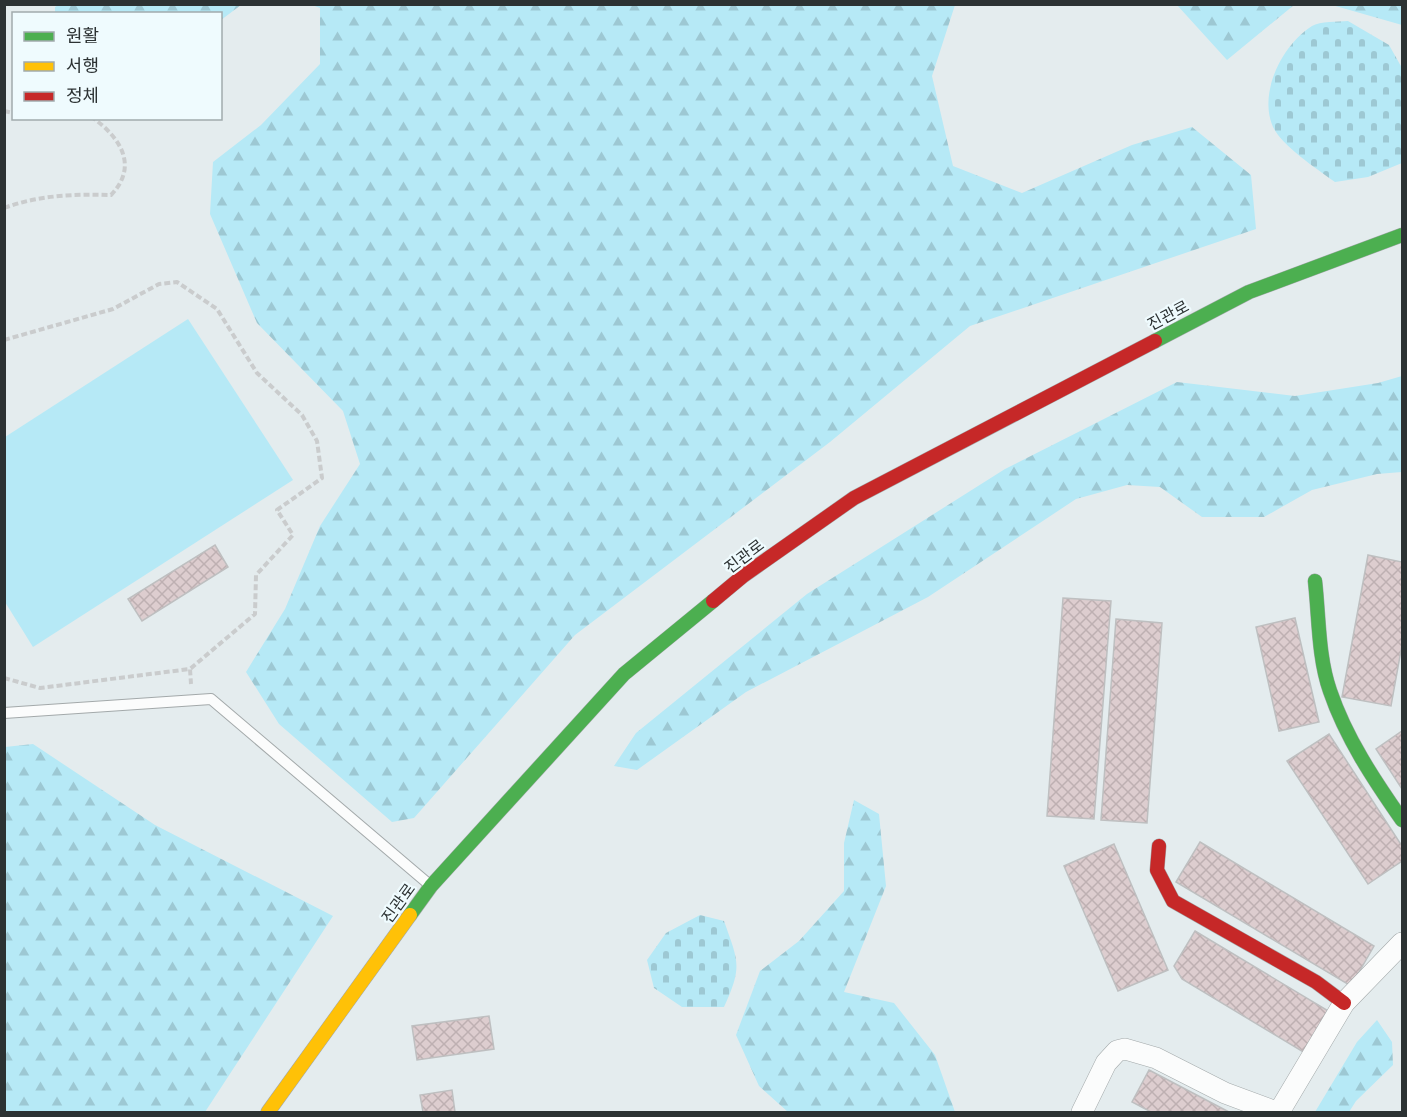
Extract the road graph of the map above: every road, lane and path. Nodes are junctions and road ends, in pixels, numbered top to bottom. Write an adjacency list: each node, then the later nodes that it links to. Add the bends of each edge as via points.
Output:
1 (96, 120): 2 (path, via 104,126 127,164 122,183 111,195 76,194)
2 (4, 207)
3 (1402, 235): 12 (main road, 진관로, via 1249,292 854,498 743,576 624,674)
4 (5, 339): 6 (path, via 113,309 159,284 177,282 218,309 257,373 302,416 312,432 322,478 278,510 293,535 256,575 255,614)
5 (1315, 581): 10 (main road, via 1330,691 1365,766)
6 (190, 669): 7 (path, via 40,688); 8 (path)
7 (4, 678)
8 (192, 700): 9 (lane); 12 (lane, via 211,699)
9 (4, 713)
10 (1402, 820)
11 (1159, 846): 14 (main road, via 1157,870 1173,901 1316,982)
12 (431, 886): 15 (main road, 진관로)
13 (1402, 943): 14 (street)
14 (1344, 1003): 17 (street)
15 (268, 1113)
16 (1082, 1113): 17 (street, via 1106,1062 1125,1049 1156,1058 1225,1093)
17 (1278, 1113)

